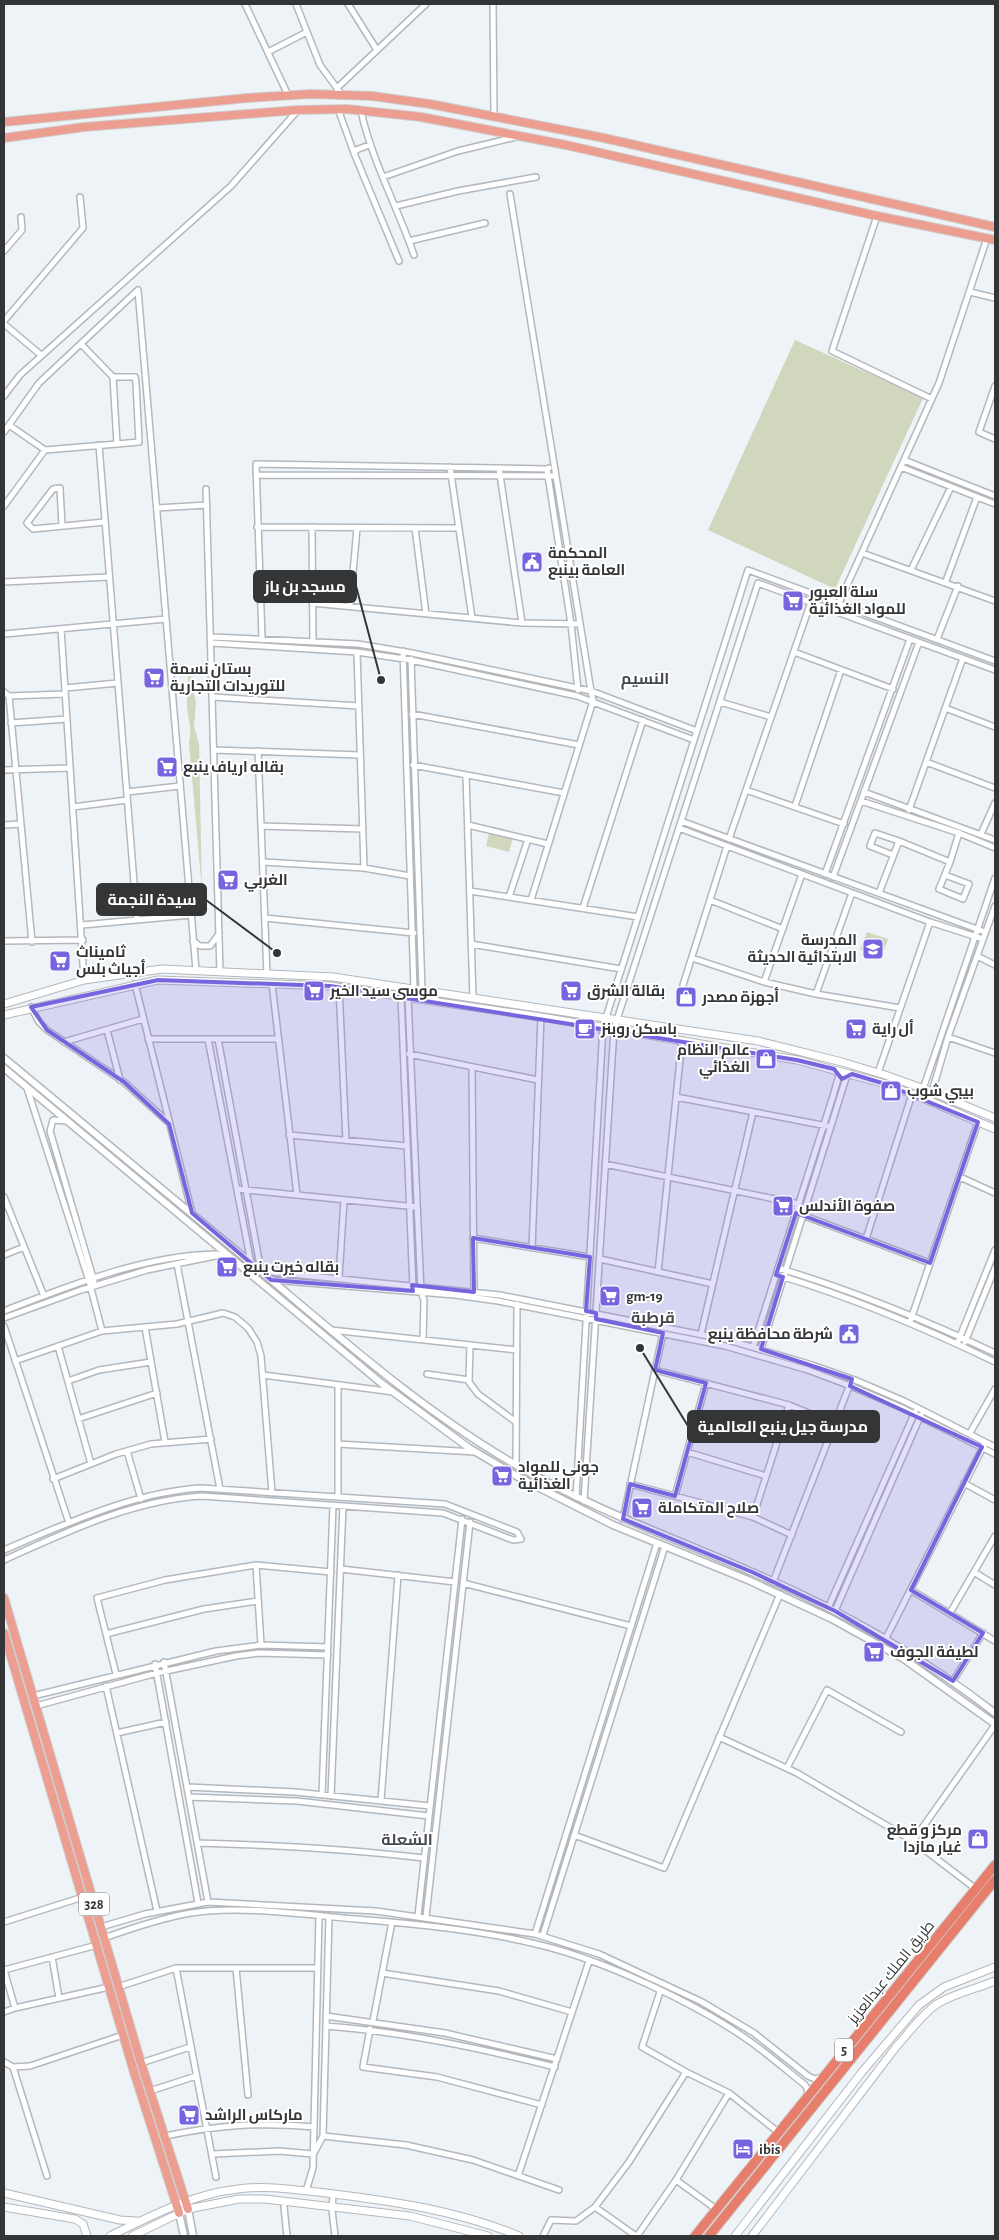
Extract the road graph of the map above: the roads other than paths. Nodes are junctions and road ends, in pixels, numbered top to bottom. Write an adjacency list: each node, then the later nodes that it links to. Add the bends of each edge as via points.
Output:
1 (245, 4): 8 (street)
2 (296, 4): 6 (street)
3 (348, 4): 7 (street)
4 (426, 4): 7 (street)
5 (493, 4): 15 (street)
6 (307, 32): 8 (street); 9 (street, via 320,65)
7 (377, 50): 9 (street)
8 (268, 52): 10 (street)
9 (337, 88): 11 (street)
10 (288, 95): 11 (main road); 16 (main road)
11 (342, 95): 15 (main road, via 430,104)
12 (338, 109): 13 (main road); 14 (main road); 20 (street)
13 (298, 110): 18 (main road, via 84,127); 39 (street, via 231,186)
14 (361, 111): 17 (main road, via 421,117); 19 (street)
15 (494, 116): 29 (main road, via 614,140)
16 (4, 122)
17 (519, 136): 21 (street, via 458,151); 26 (main road)
18 (4, 138)
19 (369, 144): 20 (street); 21 (street)
20 (354, 153): 34 (street)
21 (383, 177): 25 (street)
22 (536, 177): 25 (street)
23 (510, 194): 59 (street)
24 (80, 197): 37 (street, via 82,228)
25 (396, 206): 31 (street)
26 (878, 216): 30 (main road); 45 (street, via 832,351)
27 (21, 217): 32 (street, via 22,230)
28 (485, 224): 31 (street)
29 (995, 227)
30 (991, 239): 35 (street)
31 (409, 241): 33 (street)
32 (4, 251)
33 (414, 255)
34 (399, 261)
35 (970, 292): 36 (street); 45 (street)
36 (995, 298)
37 (4, 322): 39 (street)
38 (81, 344): 40 (street); 41 (street, via 138,290); 46 (street, via 39,383)
39 (41, 355): 44 (street, via 20,374)
40 (112, 377): 42 (street, via 135,377); 51 (street)
41 (146, 381): 42 (street); 47 (street)
42 (136, 383): 48 (street)
43 (995, 386): 50 (street, via 979,432)
44 (4, 396)
45 (932, 399): 54 (street)
46 (9, 425): 49 (street); 53 (street)
47 (150, 428): 48 (street); 72 (street)
48 (139, 430): 51 (street, via 140,442)
49 (4, 432)
50 (995, 438)
51 (117, 444): 52 (street)
52 (99, 445): 53 (street); 73 (street)
53 (45, 450): 71 (street)
54 (904, 460): 56 (street); 67 (street)
55 (450, 467): 57 (street); 60 (street, via 256,464); 62 (street)
56 (901, 467): 65 (street); 80 (street)
57 (499, 468): 58 (street); 63 (street)
58 (547, 468): 59 (street); 64 (street)
59 (554, 468): 61 (street)
60 (256, 475): 62 (street); 75 (street)
61 (556, 476): 64 (street); 100 (street)
62 (451, 477): 63 (street); 79 (street)
63 (500, 477): 64 (street); 97 (street)
64 (549, 477): 99 (street)
65 (951, 487): 68 (street); 81 (street)
66 (206, 489): 70 (street)
67 (995, 496)
68 (977, 497): 69 (street); 84 (street)
69 (995, 504)
70 (207, 505): 72 (street); 106 (street)
71 (4, 506)
72 (157, 508): 96 (street)
73 (105, 522): 74 (street); 83 (street)
74 (62, 526): 74 (street, via 33,529 27,523 53,489 60,488)
75 (257, 527): 76 (street); 103 (street)
76 (312, 528): 77 (street); 91 (street)
77 (357, 528): 78 (street); 93 (street)
78 (415, 528): 79 (street); 94 (street)
79 (458, 528): 95 (street)
80 (862, 553): 81 (street); 92 (street)
81 (912, 570): 84 (street)
82 (761, 575): 86 (street); 92 (street); 138 (street, via 748,570)
83 (110, 577): 85 (street); 98 (street)
84 (946, 581): 87 (street)
85 (4, 582)
86 (758, 583): 90 (street); 129 (street)
87 (958, 586): 89 (street); 105 (street)
88 (995, 593): 89 (street)
89 (994, 600)
90 (811, 602): 104 (street); 111 (street)
91 (312, 603): 93 (street); 107 (street)
92 (839, 603): 105 (street)
93 (350, 606): 94 (street)
94 (426, 614): 95 (street)
95 (472, 618): 97 (street)
96 (166, 619): 98 (street); 150 (street)
97 (522, 623): 99 (street)
98 (113, 624): 101 (street); 119 (street)
99 (571, 624): 100 (street); 121 (street)
100 (580, 624): 123 (street)
101 (60, 629): 102 (street); 120 (street)
102 (4, 634)
103 (262, 638): 106 (street); 107 (street)
104 (910, 639): 108 (street); 122 (street)
105 (937, 639): 116 (street)
106 (212, 640): 110 (street); 127 (street)
107 (313, 641): 109 (street)
108 (919, 642): 113 (street); 154 (street)
109 (402, 651): 112 (street); 114 (street)
110 (357, 652): 114 (street); 130 (street)
111 (794, 652): 117 (street); 133 (street)
112 (412, 653): 115 (street); 121 (street)
113 (963, 658): 118 (street); 131 (street)
114 (402, 659): 115 (street); 186 (street)
115 (410, 660): 126 (street); 132 (street)
116 (995, 661)
117 (841, 670): 122 (street); 160 (street)
118 (995, 670)
119 (118, 683): 120 (street); 153 (street)
120 (65, 688): 125 (street)
121 (578, 688): 123 (street); 126 (street)
122 (892, 689): 164 (street)
123 (591, 691): 128 (street); 138 (street)
124 (6, 694): 125 (street); 136 (street)
125 (65, 694): 134 (street)
126 (577, 696): 128 (street)
127 (213, 697): 130 (street); 141 (street)
128 (593, 701): 135 (street); 140 (street)
129 (720, 702): 133 (street); 162 (street)
130 (358, 706): 143 (street)
131 (945, 708): 137 (street); 144 (street)
132 (412, 714): 140 (street); 145 (street)
133 (771, 717): 152 (street)
134 (67, 719): 136 (street); 146 (street)
135 (643, 720): 139 (street); 196 (street)
136 (11, 723): 148 (street)
137 (995, 727)
138 (697, 731): 139 (street)
139 (694, 740): 198 (street)
140 (579, 745): 155 (street)
141 (214, 750): 142 (street); 208 (street)
142 (258, 752): 143 (street); 167 (street)
143 (360, 755): 168 (street)
144 (926, 762): 151 (street); 161 (street)
145 (413, 764): 149 (street); 207 (street)
146 (70, 768): 148 (street); 159 (street)
147 (4, 770): 148 (street)
148 (15, 770): 163 (street)
149 (466, 774): 155 (street); 166 (street)
150 (180, 786): 153 (street); 197 (street)
151 (995, 788)
152 (746, 790): 160 (street); 172 (street)
153 (127, 792): 156 (street)
154 (864, 792): 157 (street); 161 (street)
155 (564, 793): 176 (street)
156 (127, 800): 159 (street); 200 (street)
157 (861, 801): 170 (street); 187 (street)
158 (995, 803): 171 (street)
159 (73, 806): 202 (street)
160 (795, 806): 164 (street)
161 (909, 810): 171 (street)
162 (681, 821): 169 (street); 172 (street)
163 (20, 824): 165 (street); 213 (street)
164 (844, 824): 184 (street)
165 (4, 825)
166 (468, 825): 173 (street); 189 (street)
167 (261, 826): 168 (street); 180 (street)
168 (363, 828): 182 (street)
169 (679, 828): 177 (street); 241 (street)
170 (959, 834): 178 (street); 181 (street)
171 (981, 834): 174 (street)
172 (729, 839): 184 (street)
173 (528, 840): 176 (street); 192 (street)
174 (995, 840)
175 (898, 841): 179 (street); 179 (street, via 875,833 870,846); 181 (street)
176 (548, 844): 193 (street)
177 (727, 846): 183 (street); 194 (street)
178 (995, 848)
179 (893, 855): 191 (street)
180 (263, 862): 182 (street); 199 (street)
181 (950, 862): 185 (street)
182 (364, 868): 186 (street)
183 (802, 874): 190 (street); 203 (street)
184 (825, 874): 187 (street)
185 (945, 875): 185 (street, via 940,889 963,899 968,884)
186 (410, 876): 206 (street)
187 (833, 877): 191 (street)
188 (995, 878): 204 (street)
189 (470, 891): 192 (street); 215 (street)
190 (852, 893): 201 (street); 231 (street)
191 (879, 894): 204 (street)
192 (509, 897): 193 (street)
193 (531, 900): 196 (street)
194 (710, 900): 203 (street); 217 (street)
195 (995, 907): 205 (street)
196 (583, 908): 198 (street)
197 (191, 915): 200 (street); 214 (street)
198 (638, 917): 219 (street)
199 (265, 918): 206 (street); 222 (street)
200 (137, 920): 202 (street)
201 (930, 922): 209 (street); 236 (street)
202 (82, 925): 211 (street)
203 (783, 929): 224 (street)
204 (977, 930): 205 (street); 209 (street)
205 (985, 932): 210 (street)
206 (412, 933): 207 (street); 229 (street)
207 (420, 933): 230 (street)
208 (219, 934): 214 (street, via 210,946); 221 (street)
209 (975, 936): 210 (street); 264 (street)
210 (983, 939): 216 (street)
211 (83, 940): 213 (street); 223 (street)
212 (4, 941): 213 (street)
213 (32, 942)
214 (194, 942): 220 (street)
215 (472, 944): 219 (street); 233 (street)
216 (977, 956): 218 (street); 245 (street)
217 (692, 958): 224 (street); 227 (street)
218 (995, 965)
219 (621, 968): 239 (street)
220 (196, 970): 221 (main road); 223 (main road, via 162,969)
221 (220, 972): 222 (main road)
222 (267, 974): 229 (main road, via 333,977)
223 (84, 980): 234 (main road)
224 (764, 982): 231 (street)
225 (135, 984): 226 (main road, via 175,980); 235 (main road); 240 (street)
226 (272, 984): 228 (main road); 249 (street)
227 (683, 985)
228 (339, 987): 232 (main road); 276 (street)
229 (414, 989): 230 (main road)
230 (422, 990): 233 (main road)
231 (816, 994): 236 (street)
232 (404, 997): 238 (main road); 253 (street); 254 (street)
233 (473, 998): 239 (main road)
234 (4, 1004)
235 (31, 1007): 237 (main road); 251 (street, via 39,1022)
236 (900, 1008): 259 (street)
237 (4, 1015)
238 (541, 1017): 242 (main road); 262 (street)
239 (606, 1018): 241 (main road); 242 (street)
240 (143, 1019): 244 (street); 246 (street)
241 (617, 1020): 243 (street); 259 (main road, via 758,1041)
242 (603, 1027): 243 (main road); 300 (street)
243 (614, 1029): 250 (main road); 278 (street)
244 (107, 1030): 251 (street); 261 (street)
245 (948, 1037): 252 (street); 265 (street)
246 (148, 1039): 247 (street); 272 (street)
247 (208, 1039): 248 (street); 281 (street)
248 (218, 1039): 249 (street); 282 (street)
249 (278, 1039): 275 (street)
250 (682, 1040): 257 (main road, via 754,1051); 267 (street)
251 (64, 1042): 261 (street)
252 (995, 1052)
253 (403, 1053): 254 (street); 277 (street)
254 (410, 1054): 256 (street); 290 (street)
255 (4, 1058): 291 (street)
256 (472, 1066): 262 (street); 293 (street)
257 (834, 1069): 260 (main road); 273 (street, via 839,1075)
258 (5, 1070): 263 (street)
259 (878, 1073): 264 (main road)
260 (852, 1074): 266 (main road); 273 (street, via 846,1078)
261 (121, 1080): 272 (street)
262 (538, 1080): 296 (street)
263 (27, 1088): 270 (street); 315 (street)
264 (923, 1089): 265 (main road)
265 (932, 1092): 269 (main road)
266 (912, 1094): 271 (main road); 294 (street)
267 (676, 1097): 268 (street); 279 (street)
268 (753, 1112): 273 (street); 283 (street)
269 (995, 1118)
270 (68, 1121): 298 (street); 313 (street, via 53,1120 50,1131)
271 (978, 1122): 274 (main road); 280 (street)
272 (170, 1124): 291 (street)
273 (827, 1126): 288 (street); 292 (street)
274 (995, 1129)
275 (290, 1135): 276 (street); 285 (street)
276 (346, 1140): 277 (street)
277 (407, 1146): 289 (street)
278 (606, 1164): 279 (street); 301 (street)
279 (668, 1177): 283 (street); 309 (street)
280 (960, 1177): 284 (street); 302 (street)
281 (237, 1189): 282 (street); 303 (street)
282 (246, 1190): 285 (street); 308 (street)
283 (734, 1191): 288 (street); 316 (street)
284 (995, 1193)
285 (296, 1196): 287 (street)
286 (4, 1197): 295 (street)
287 (344, 1200): 289 (street); 312 (street)
288 (798, 1204): 292 (street); 305 (street)
289 (409, 1206): 290 (street); 317 (street)
290 (417, 1207): 318 (street)
291 (192, 1213): 303 (street)
292 (802, 1215): 294 (street); 307 (street)
293 (473, 1238): 296 (street); 322 (street)
294 (866, 1239): 302 (street)
295 (24, 1247): 299 (street); 323 (street)
296 (532, 1248): 300 (street)
297 (995, 1250): 339 (street)
298 (225, 1254): 304 (street); 313 (street, via 194,1254 154,1261); 362 (street)
299 (4, 1255)
300 (590, 1257): 327 (street)
301 (600, 1259): 309 (street); 326 (street)
302 (930, 1262): 328 (street)
303 (251, 1263): 308 (street)
304 (177, 1264): 319 (street); 331 (street)
305 (778, 1268): 307 (street); 310 (street)
306 (995, 1268): 340 (street)
307 (786, 1270): 311 (street); 328 (street)
308 (261, 1271): 312 (street); 314 (street)
309 (658, 1272): 316 (street)
310 (776, 1275): 311 (street); 345 (street)
311 (783, 1277): 332 (street, via 835,1292); 346 (street)
312 (339, 1278): 317 (street)
313 (96, 1279): 315 (street); 319 (street)
314 (271, 1280): 320 (street); 335 (street)
315 (89, 1281): 319 (street); 323 (street)
316 (712, 1284): 338 (street)
317 (412, 1285): 318 (street); 320 (street)
318 (421, 1286): 321 (street); 322 (street)
319 (90, 1287): 329 (street); 336 (street)
320 (413, 1291): 321 (street)
321 (421, 1292): 322 (street); 341 (street, via 424,1300)
322 (474, 1295): 324 (street); 327 (street)
323 (44, 1296): 325 (street)
324 (517, 1304): 327 (street); 347 (street)
325 (4, 1311)
326 (596, 1313): 327 (street); 330 (street); 338 (street)
327 (586, 1314): 330 (street); 395 (street)
328 (912, 1314): 332 (street); 339 (street)
329 (4, 1318)
330 (596, 1320): 337 (street); 398 (street)
331 (188, 1321): 334 (street); 354 (street, via 223,1313 235,1317 248,1328 256,1342); 374 (street)
332 (910, 1322): 343 (street)
333 (4, 1326): 349 (street)
334 (145, 1327): 336 (street); 350 (street)
335 (331, 1330): 341 (street); 386 (street, via 446,1420)
336 (102, 1332): 344 (street)
337 (663, 1333): 352 (street); 360 (street, via 725,1346)
338 (701, 1334): 345 (street)
339 (960, 1337): 340 (street); 343 (street)
340 (966, 1339): 343 (street); 348 (street)
341 (423, 1340): 342 (street)
342 (470, 1345): 347 (street); 356 (street)
343 (960, 1345): 351 (street)
344 (58, 1346): 349 (street); 357 (street)
345 (753, 1347): 346 (street)
346 (761, 1349): 355 (street)
347 (516, 1350): 371 (street)
348 (995, 1353)
349 (15, 1361): 388 (street)
350 (151, 1362): 357 (street, via 100,1370); 363 (street)
351 (995, 1362)
352 (655, 1370): 358 (street); 389 (street)
353 (427, 1374): 356 (street)
354 (263, 1376): 359 (street); 392 (street)
355 (852, 1379): 360 (street); 365 (street)
356 (469, 1380): 371 (street, via 478,1394)
357 (68, 1381): 370 (street)
358 (706, 1383): 364 (street); 368 (street)
359 (338, 1385): 362 (street); 378 (street)
360 (850, 1386): 367 (street); 372 (street)
361 (995, 1389): 373 (street)
362 (394, 1392): 382 (street)
363 (157, 1394): 370 (street); 376 (street)
364 (789, 1405): 372 (street); 375 (street)
365 (917, 1407): 366 (street); 367 (street)
366 (923, 1410): 369 (street); 373 (street)
367 (914, 1414): 369 (street); 425 (street)
368 (697, 1416): 375 (street); 383 (street)
369 (920, 1417): 380 (street); 425 (street)
370 (78, 1419): 385 (street)
371 (516, 1422): 386 (street)
372 (835, 1424): 406 (street)
373 (970, 1434): 377 (street)
374 (211, 1439): 376 (street); 391 (street)
375 (778, 1439): 387 (street)
376 (166, 1442): 381 (street)
377 (986, 1442): 379 (street); 380 (street)
378 (338, 1444): 382 (street); 394 (street)
379 (995, 1447)
380 (982, 1448): 384 (street); 390 (street)
381 (127, 1451): 385 (street); 396 (street)
382 (476, 1452): 408 (street, via 584,1510)
383 (687, 1452): 387 (street); 393 (street)
384 (995, 1454)
385 (90, 1464): 388 (street)
386 (516, 1465): 395 (street)
387 (766, 1476): 401 (street)
388 (54, 1479): 405 (street)
389 (630, 1484): 393 (street); 403 (street)
390 (964, 1484): 397 (street); 421 (street)
391 (220, 1489): 392 (street); 396 (street, via 183,1489)
392 (272, 1493): 394 (street)
393 (675, 1496): 401 (street)
394 (338, 1497): 404 (street, via 445,1504 517,1532 521,1538 513,1540)
395 (576, 1497): 398 (street)
396 (141, 1499): 405 (street)
397 (995, 1500)
398 (584, 1501): 403 (street)
399 (333, 1506): 400 (street); 411 (street, via 186,1497 112,1515); 414 (street)
400 (343, 1506): 402 (street, via 417,1510); 413 (street)
401 (753, 1518): 406 (street)
402 (462, 1519): 404 (street); 417 (street)
403 (623, 1519): 418 (street)
404 (470, 1522): 419 (street)
405 (69, 1523): 410 (street)
406 (792, 1534): 418 (street)
407 (995, 1539): 415 (street)
408 (657, 1543): 409 (street); 427 (street)
409 (665, 1546): 422 (street); 459 (street)
410 (4, 1550)
411 (4, 1560)
412 (256, 1565): 414 (street); 424 (street); 430 (street, via 165,1580 97,1598)
413 (341, 1569): 416 (street); 454 (street)
414 (331, 1572): 434 (street)
415 (974, 1572): 420 (street); 426 (street)
416 (398, 1575): 417 (street); 456 (street)
417 (455, 1582): 457 (street)
418 (773, 1582): 425 (street)
419 (463, 1583): 427 (street); 473 (street)
420 (995, 1585)
421 (910, 1590): 426 (street); 431 (street)
422 (780, 1594): 447 (street, via 904,1659); 450 (street)
423 (4, 1598): 443 (main road, 328)
424 (258, 1601): 430 (street, via 204,1608); 433 (street)
425 (831, 1609): 431 (street)
426 (950, 1613): 428 (street)
427 (631, 1626): 477 (street)
428 (983, 1633): 432 (street); 441 (street)
429 (4, 1634): 466 (main road)
430 (106, 1634): 440 (street)
431 (886, 1638): 441 (street)
432 (995, 1642)
433 (261, 1645): 434 (street); 436 (street)
434 (328, 1647): 435 (street)
435 (328, 1655): 438 (street, via 259,1653); 453 (street)
436 (164, 1662): 437 (street); 438 (street)
437 (155, 1664): 439 (street); 440 (street)
438 (166, 1670): 439 (street); 452 (street)
439 (157, 1673): 442 (street); 446 (street)
440 (116, 1674): 443 (street)
441 (953, 1681): 445 (street)
442 (106, 1686): 444 (street); 449 (street)
443 (33, 1696): 444 (main road, 328)
444 (36, 1706): 476 (main road, 328)
445 (995, 1713)
446 (166, 1722): 449 (street); 467 (street)
447 (995, 1724): 460 (street)
448 (901, 1732): 451 (street, via 827,1690)
449 (117, 1733): 469 (street)
450 (719, 1737): 451 (street); 459 (street, via 664,1868)
451 (787, 1768): 460 (street)
452 (188, 1787): 453 (street); 455 (street)
453 (322, 1795): 454 (street)
454 (331, 1796): 456 (street)
455 (190, 1797): 458 (street, via 297,1800); 461 (street)
456 (381, 1801): 457 (street)
457 (430, 1806): 458 (street)
458 (429, 1816): 462 (street)
459 (574, 1835): 478 (street)
460 (913, 1841): 465 (street)
461 (198, 1844): 462 (street, via 296,1846); 468 (street)
462 (424, 1858): 471 (street)
463 (995, 1865): 465 (highway, طريق الملك عبدالعزيز / 5)
464 (995, 1880): 555 (highway, طريق الملك عبدالعزيز / 5)
465 (976, 1890): 510 (highway, طريق الملك عبدالعزيز / 5)
466 (83, 1897): 474 (street); 480 (main road)
467 (198, 1902): 468 (street); 469 (street)
468 (208, 1902): 471 (street, via 279,1904)
469 (157, 1911): 476 (street)
470 (319, 1916): 472 (street); 479 (street, via 207,1911 146,1923); 485 (street)
471 (418, 1916): 473 (street)
472 (329, 1917): 475 (street); 497 (street)
473 (426, 1917): 477 (street)
474 (4, 1922)
475 (392, 1922): 482 (street, via 523,1941); 488 (street)
476 (101, 1927): 479 (main road, 328)
477 (535, 1934): 478 (street)
478 (543, 1935): 510 (street, via 599,1954 688,1995 754,2034 808,2076 815,2079)
479 (104, 1938): 491 (main road, 328)
480 (97, 1945): 481 (street); 490 (main road)
481 (52, 1957): 487 (street); 493 (street)
482 (589, 1961): 492 (street); 496 (street)
483 (176, 1968): 484 (street); 491 (street); 502 (street)
484 (236, 1968): 485 (street); 513 (street)
485 (318, 1968): 517 (street)
486 (995, 1968): 556 (main road, via 944,1987 919,2005 862,2072)
487 (4, 1970): 494 (street)
488 (382, 1973): 496 (street, via 499,1991); 498 (street)
489 (995, 1980): 557 (main road, via 951,1996 923,2018 896,2047)
490 (109, 1987): 493 (street); 501 (main road)
491 (118, 1987): 505 (main road, 328)
492 (660, 1992): 508 (street, via 642,2047); 514 (street, via 749,2040 805,2084)
493 (59, 1998): 494 (street)
494 (15, 2008): 495 (street)
495 (4, 2012)
496 (572, 2012): 503 (street)
497 (326, 2016): 498 (street); 499 (street)
498 (372, 2021): 503 (street)
499 (326, 2026): 500 (street); 520 (street)
500 (370, 2030): 507 (street, via 482,2049); 515 (street, via 363,2067 437,2077)
501 (123, 2035): 506 (street, via 30,2066); 533 (main road)
502 (190, 2047): 505 (street); 509 (street)
503 (558, 2058): 507 (street)
504 (4, 2062): 506 (street)
505 (141, 2063): 511 (main road, 328)
506 (13, 2067): 523 (street)
507 (555, 2067): 515 (street)
508 (686, 2072): 512 (street); 536 (street, via 629,2162)
509 (196, 2076): 511 (street); 516 (street)
510 (823, 2076): 514 (highway, طريق الملك عبدالعزيز / 5)
511 (150, 2091): 519 (main road, 328)
512 (729, 2093): 518 (street); 526 (street)
513 (248, 2095)
514 (807, 2096): 518 (highway, طريق الملك عبدالعزيز / 5)
515 (542, 2105): 524 (street)
516 (207, 2127): 517 (street, via 250,2124); 519 (street); 521 (street)
517 (314, 2127): 522 (street)
518 (778, 2132): 540 (highway, طريق الملك عبدالعزيز / 5)
519 (165, 2136): 532 (main road, 328)
520 (323, 2136): 522 (street); 524 (street, via 406,2145 473,2160)
521 (213, 2154): 522 (street, via 279,2151); 525 (street)
522 (313, 2154): 528 (street, via 313,2168)
523 (47, 2176)
524 (518, 2176): 527 (street)
525 (216, 2177)
526 (676, 2180): 540 (street); 553 (street)
527 (559, 2190)
528 (306, 2191): 530 (main road); 532 (main road, via 238,2188)
529 (4, 2193): 531 (main road)
530 (333, 2194): 535 (street); 551 (main road, via 412,2204)
531 (15, 2196): 537 (main road); 542 (main road, via 120,2220)
532 (185, 2201): 533 (main road); 539 (main road, 328)
533 (176, 2204): 541 (main road); 542 (main road)
534 (4, 2206): 537 (main road)
535 (332, 2206): 539 (main road, via 248,2199); 549 (street); 550 (main road, via 410,2216)
536 (595, 2206): 552 (street, via 576,2221 551,2220); 553 (street)
537 (13, 2208): 543 (main road, via 75,2219 83,2224)
538 (284, 2208): 548 (street)
539 (188, 2209): 541 (main road); 547 (street)
540 (716, 2209): 554 (highway, طريق الملك عبدالعزيز / 5)
541 (179, 2213): 545 (main road); 546 (street)
542 (145, 2219): 544 (main road)
543 (87, 2236)
544 (110, 2236)
545 (132, 2236)
546 (184, 2236)
547 (193, 2236)
548 (288, 2236)
549 (336, 2236)
550 (488, 2236)
551 (519, 2236)
552 (544, 2236)
553 (637, 2236)
554 (695, 2236)
555 (710, 2236)
556 (734, 2236)
557 (752, 2236)

